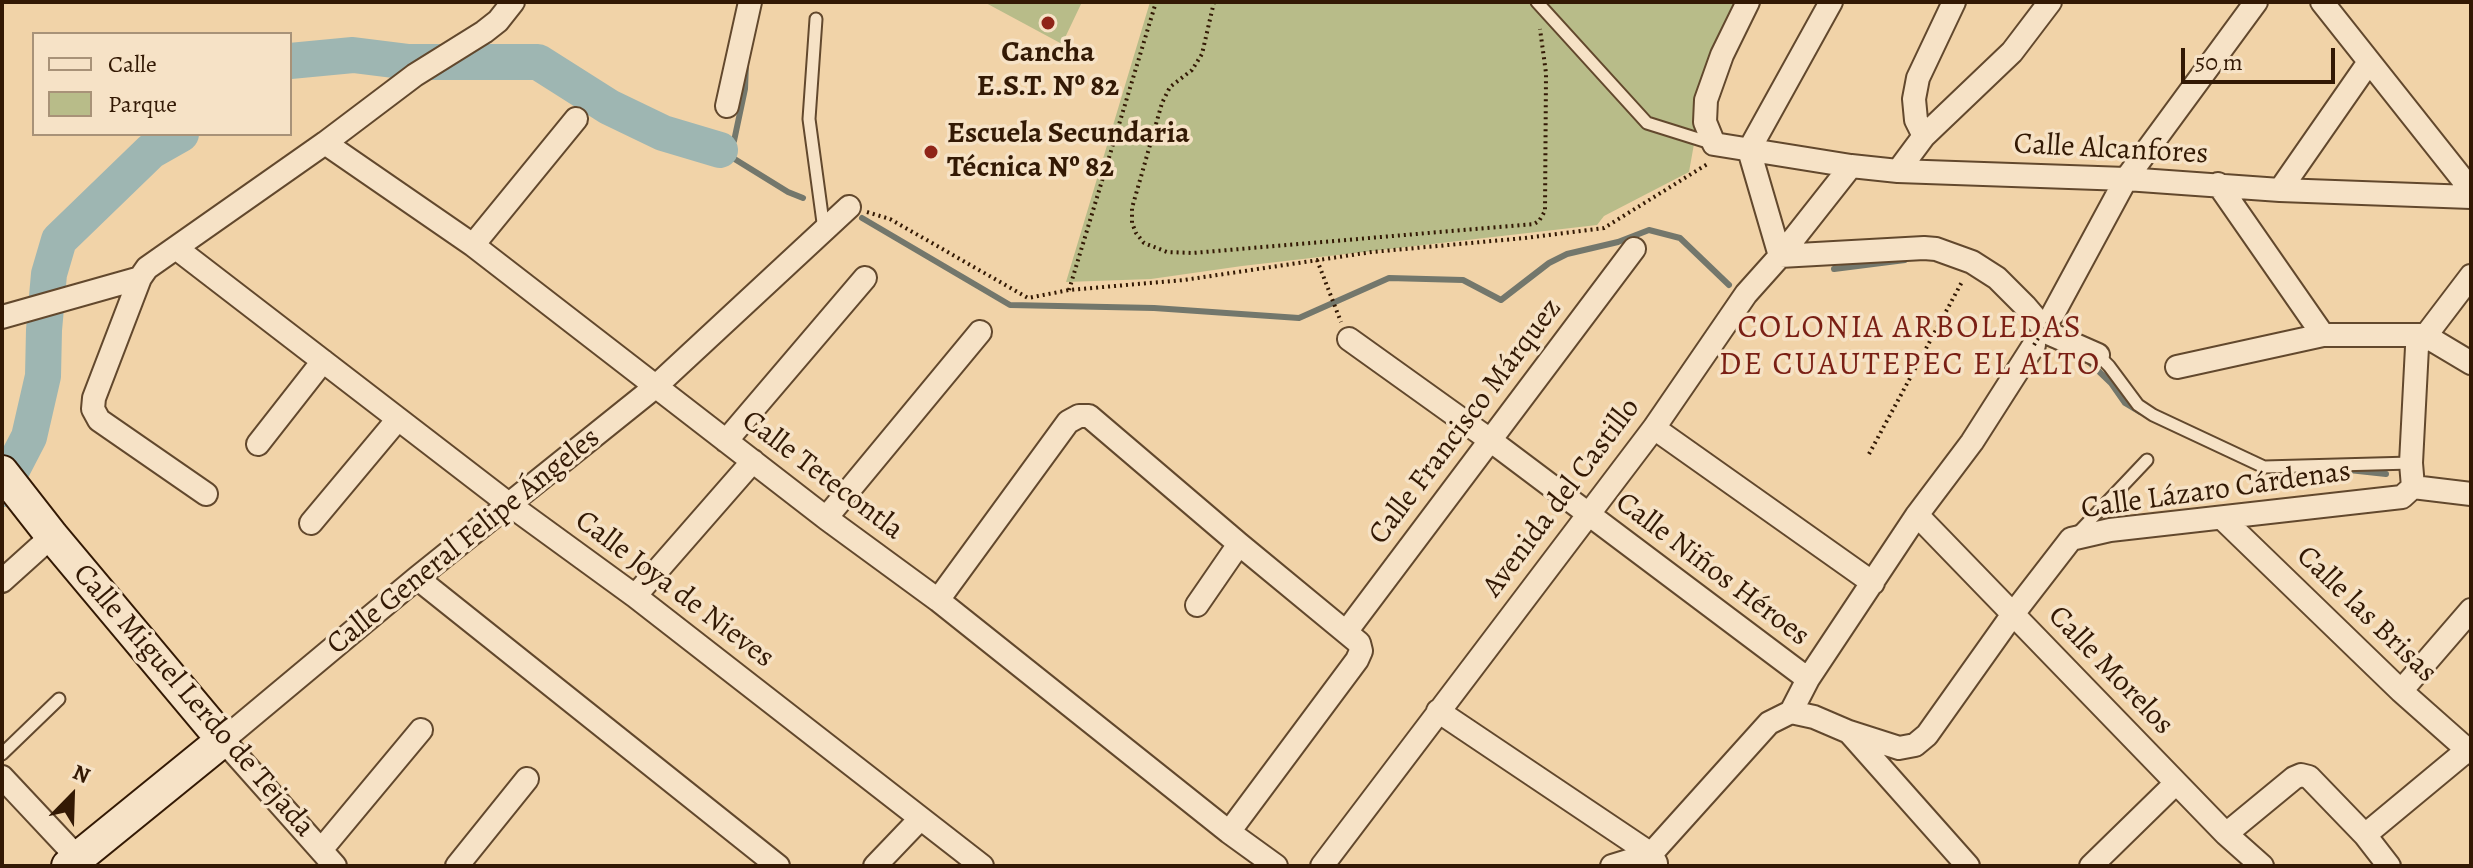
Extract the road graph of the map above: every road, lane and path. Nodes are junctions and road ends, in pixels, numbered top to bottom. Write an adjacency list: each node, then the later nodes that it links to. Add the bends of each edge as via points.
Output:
1 (513, 2): 18 (street, via 484,32 415,75)
2 (1156, 2): 39 (path)
3 (1214, 2): 13 (path, via 1202,54 1162,103 1132,208 1136,233 1144,243 1167,252 1539,221 1545,211 1546,89)
4 (1537, 2): 19 (lane, via 1647,123)
5 (1748, 2): 19 (street, via 1706,100 1705,122)
6 (1831, 2): 20 (street)
7 (1954, 2): 17 (street, via 1918,78 1916,120)
8 (2050, 2): 17 (street, via 2012,52)
9 (2256, 2): 23 (street)
10 (2322, 2): 14 (street)
11 (749, 8): 15 (street)
12 (816, 19): 29 (lane, via 809,119)
13 (1540, 26)
14 (2369, 62): 25 (street); 26 (street)
15 (727, 106)
16 (576, 119): 30 (street)
17 (1924, 136): 22 (street)
18 (325, 143): 30 (street, Calle Tetecontla); 31 (street)
19 (1714, 144): 20 (street, Calle Alcanfores); 34 (path, via 1710,163 1604,228)
20 (1749, 150): 21 (street, Calle Alcanfores); 33 (street)
21 (1851, 166): 22 (street, Calle Alcanfores); 33 (street, Avenida del Castillo)
22 (1898, 171): 23 (street, Calle Alcanfores)
23 (2126, 179): 24 (street, Calle Alcanfores); 40 (street)
24 (2218, 184): 25 (street, Calle Alcanfores); 44 (street)
25 (2280, 190): 27 (street, Calle Alcanfores)
26 (2471, 190)
27 (2471, 197)
28 (849, 207): 29 (street, Calle General Felipe Ángeles); 39 (path, via 890,219 1028,298)
29 (824, 230): 51 (street, Calle General Felipe Ángeles)
30 (473, 245): 51 (street, Calle Tetecontla)
31 (176, 248): 38 (street); 48 (street, Calle Joya de Nieves)
32 (1634, 249): 54 (street, Calle Francisco Márquez)
33 (1780, 256): 47 (street, via 1936,249 1997,278 2048,333); 53 (street, Avenida del Castillo, via 1746,294)
34 (1317, 260): 39 (path); 42 (path)
35 (1965, 275): 57 (path)
36 (2471, 276): 45 (street)
37 (865, 278): 55 (street)
38 (130, 281): 41 (street); 63 (street, via 93,409 99,420)
39 (1069, 290)
40 (2053, 314): 46 (path, bridge)
41 (2, 317)
42 (1345, 330): 54 (street, Calle Niños Héroes)
43 (980, 332): 68 (street)
44 (2323, 335): 45 (street); 50 (street)
45 (2424, 335): 49 (street); 60 (street, via 2415,360)
46 (2034, 345): 67 (street)
47 (2098, 355): 60 (lane, via 2138,405 2264,467)
48 (323, 361): 52 (street, Calle Joya de Nieves); 56 (street)
49 (2471, 363)
50 (2177, 367)
51 (655, 387): 55 (street, Calle Tetecontla); 65 (street, Calle General Felipe Ángeles)
52 (398, 419): 65 (street, Calle Joya de Nieves); 70 (street)
53 (1654, 428): 66 (street, Avenida del Castillo); 76 (street)
54 (1490, 440): 66 (street, Calle Niños Héroes); 82 (street, Calle Francisco Márquez)
55 (726, 441): 59 (street, Calle Tetecontla)
56 (258, 444)
57 (1869, 454)
58 (2147, 460): 72 (lane)
59 (753, 461): 68 (street, Calle Tetecontla); 77 (street)
60 (2411, 463): 62 (street)
61 (2, 472): 71 (street, Calle Miguel Lerdo de Tejada)
62 (2413, 487): 64 (street); 69 (street, Calle Lázaro Cárdenas, via 2402,497)
63 (206, 494)
64 (2471, 494)
65 (510, 505): 74 (street, Calle General Felipe Ángeles); 77 (street, Calle Joya de Nieves)
66 (1587, 515): 83 (street, Calle Niños Héroes); 86 (street, Avenida del Castillo)
67 (1917, 515): 76 (street); 81 (street, Calle Morelos)
68 (826, 518): 78 (street, Calle Tetecontla)
69 (2222, 518): 72 (street, Calle Lázaro Cárdenas); 84 (street, Calle las Brisas)
70 (311, 523)
71 (51, 535): 75 (street, Calle Miguel Lerdo de Tejada); 90 (street, Calle Miguel Lerdo de Tejada)
72 (2071, 539): 81 (street, Calle Lázaro Cárdenas)
73 (1239, 544): 78 (street, via 1089,416 1079,416 1068,422); 79 (street); 82 (street)
74 (417, 578): 90 (street, Calle General Felipe Ángeles); 104 (street)
75 (2, 581)
76 (1873, 583): 83 (street)
77 (635, 596): 96 (street, Calle Joya de Nieves)
78 (938, 600): 97 (street, Calle Tetecontla)
79 (1197, 605)
80 (2471, 610): 84 (street)
81 (2013, 614): 89 (street, Calle Lázaro Cárdenas, via 1915,745 1899,748); 95 (street, Calle Morelos)
82 (1346, 632): 97 (street, via 1361,651)
83 (1808, 679): 87 (street)
84 (2401, 691): 91 (street, Calle las Brisas)
85 (59, 699): 92 (lane)
86 (1438, 711): 101 (street); 108 (street, Avenida del Castillo)
87 (1791, 712): 89 (street); 101 (street, via 1769,723)
88 (421, 730): 100 (street)
89 (1849, 732): 110 (street)
90 (223, 740): 100 (street, Calle Miguel Lerdo de Tejada); 102 (street, Calle General Felipe Ángeles)
91 (2470, 750): 99 (street)
92 (2, 754)
93 (2, 777): 102 (street)
94 (527, 779): 103 (street)
95 (2176, 783): 98 (street, Calle Morelos); 111 (street)
96 (920, 819): 105 (street); 106 (street, Calle Joya de Nieves)
97 (1229, 832): 107 (street, Calle Tetecontla)
98 (2226, 834): 99 (street, via 2301,775 2309,777); 112 (street, Calle Morelos)
99 (2365, 835): 113 (street)
100 (328, 858)
101 (1654, 860): 109 (street)
102 (73, 862)
103 (457, 866)
104 (778, 866)
105 (875, 866)
106 (982, 866)
107 (1276, 866)
108 (1322, 866)
109 (1612, 866)
110 (1968, 866)
111 (2091, 866)
112 (2262, 866)
113 (2389, 866)

